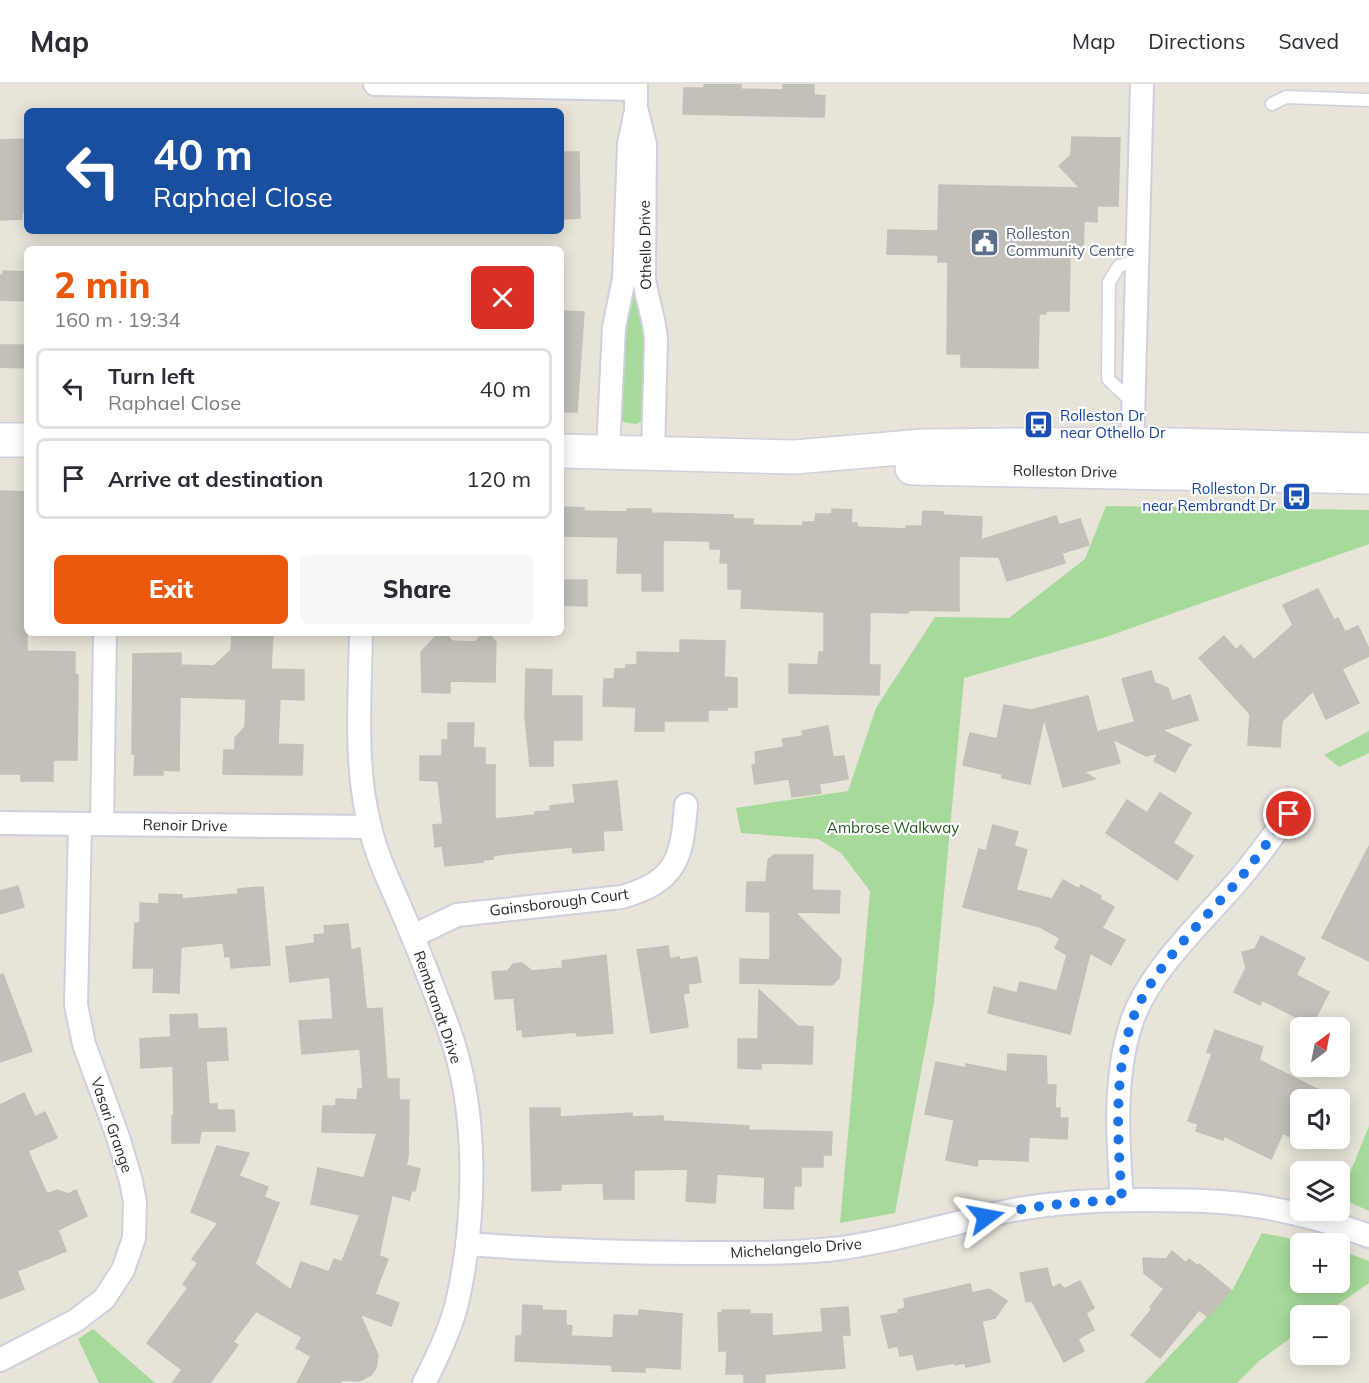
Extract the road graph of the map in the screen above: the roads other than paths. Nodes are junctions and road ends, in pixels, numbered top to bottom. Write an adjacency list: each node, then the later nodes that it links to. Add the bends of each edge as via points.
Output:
1 (375, 84): 3 (street)
2 (1142, 84): 12 (street)
3 (636, 94): 10 (street, Othello Drive, via 629,144 624,279 614,327); 11 (street, Othello Drive, via 645,144 644,277 656,340)
4 (1369, 100): 5 (lane, via 1286,97)
5 (1272, 104)
6 (0, 440): 7 (main road)
7 (24, 440)
8 (1369, 450): 12 (main road, Rolleston Drive)
9 (564, 451): 10 (main road, Rolleston Drive)
10 (608, 452): 11 (main road, Rolleston Drive)
11 (653, 453): 12 (main road, Rolleston Drive, via 797,456 923,446)
12 (1132, 458): 13 (main road, Rolleston Drive)
13 (1369, 477)
14 (105, 636): 19 (street, Vasari Grange)
15 (361, 636): 20 (street, Rembrandt Drive, via 361,765)
16 (686, 805): 21 (street, Gainsborough Court, via 684,835 675,863 661,881 641,891 622,897 457,915)
17 (1289, 814): 22 (street, via 1157,974 1139,1004 1125,1046 1120,1097)
18 (0, 823): 19 (street, Renoir Drive)
19 (91, 824): 20 (street, Renoir Drive); 25 (street, Vasari Grange, via 76,1005 84,1044 131,1181 134,1238 123,1270 105,1299 75,1321)
20 (370, 827): 21 (street, Rembrandt Drive)
21 (413, 936): 24 (street, Rembrandt Drive, via 450,1033 462,1077 471,1181)
22 (1122, 1200): 23 (street, Michelangelo Drive, via 1257,1206 1307,1216); 24 (street, Michelangelo Drive, via 1068,1202 1008,1211 841,1248 640,1253)
23 (1369, 1236)
24 (467, 1244): 26 (street, Rembrandt Drive, via 456,1305)
25 (0, 1360)
26 (424, 1383)

